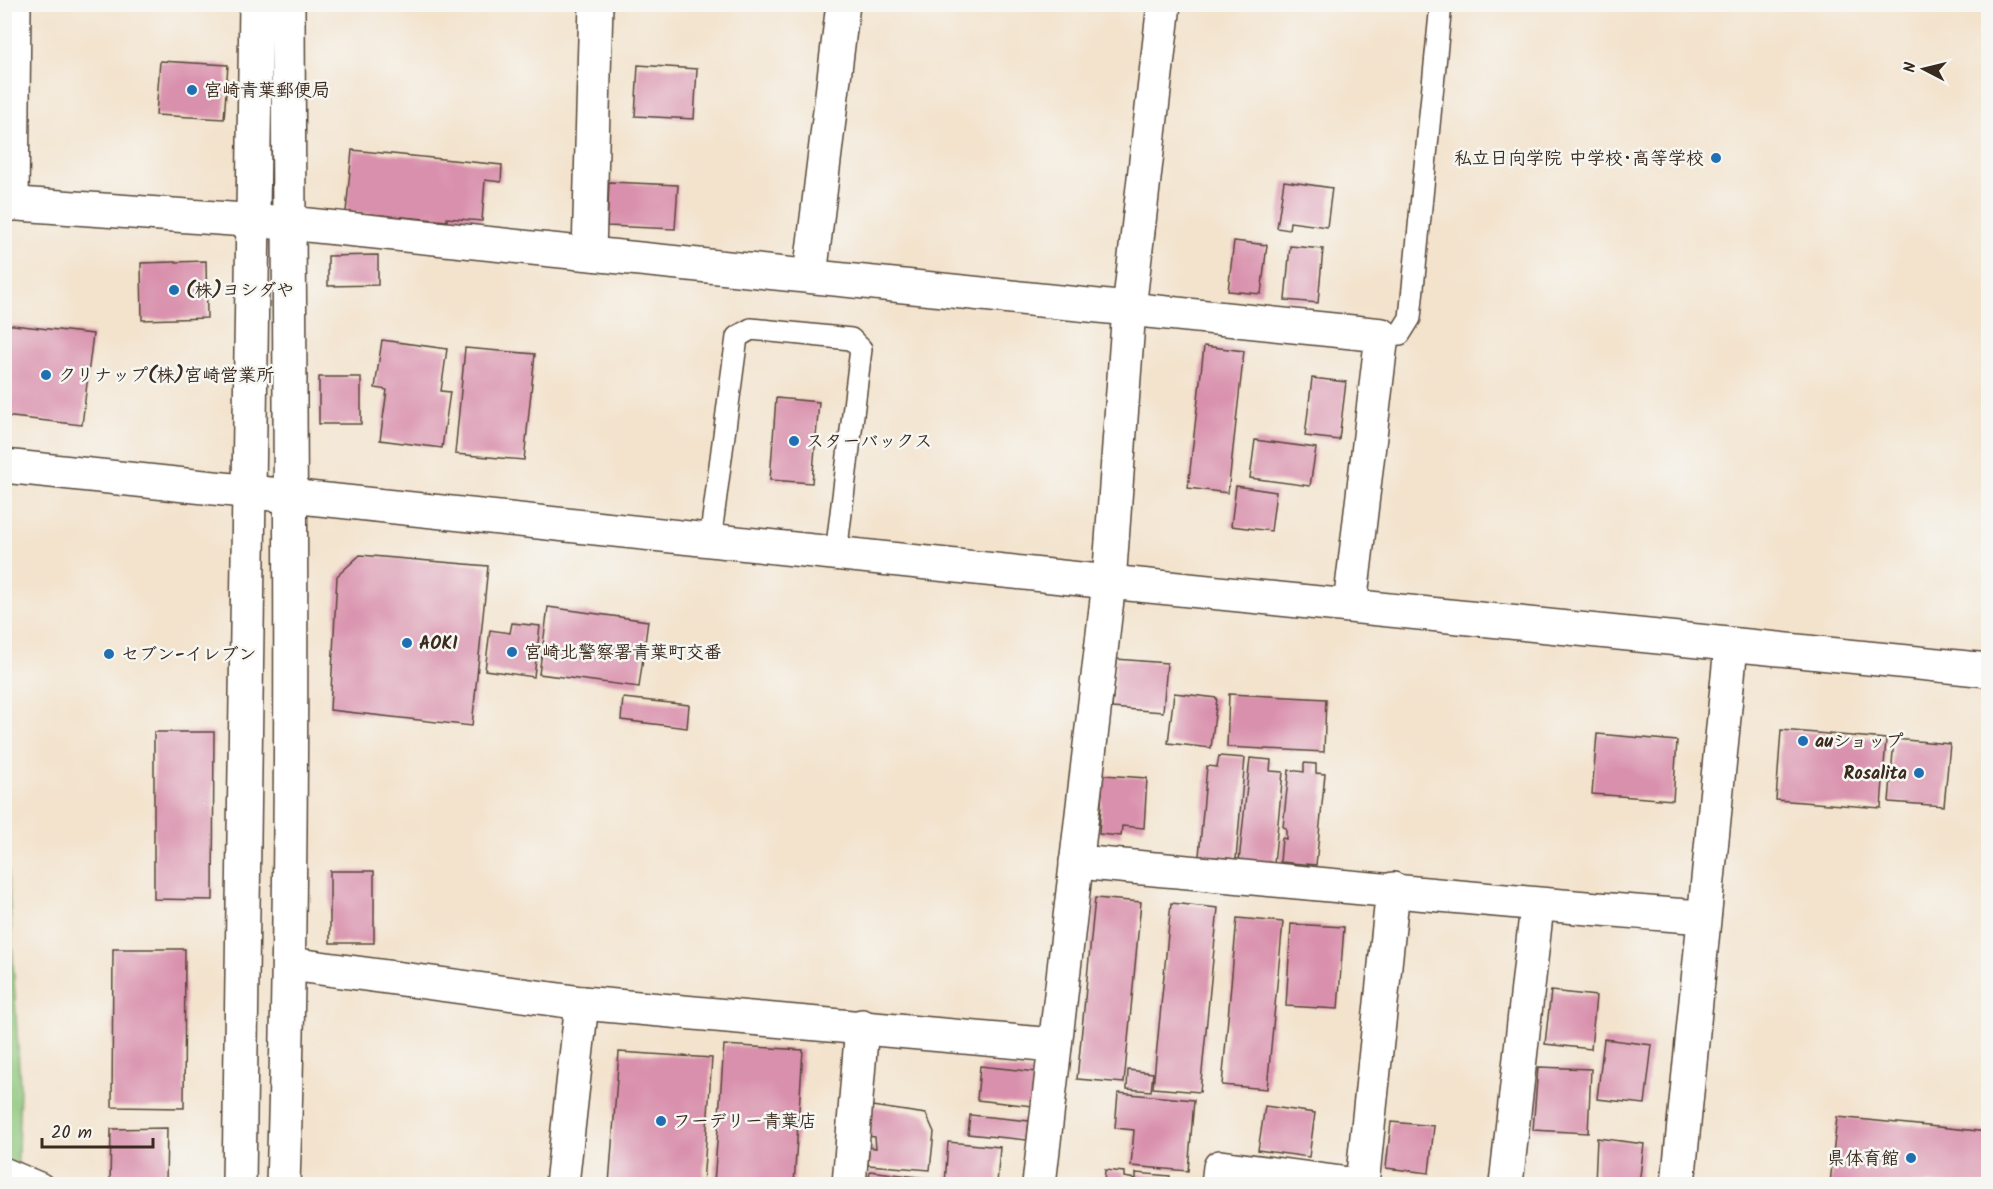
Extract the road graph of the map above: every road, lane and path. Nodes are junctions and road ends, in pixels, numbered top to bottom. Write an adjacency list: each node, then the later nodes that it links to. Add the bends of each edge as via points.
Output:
1 (14, 4): 8 (street)
2 (256, 4): 9 (street)
3 (288, 4): 10 (street)
4 (596, 4): 11 (street)
5 (843, 4): 12 (street)
6 (1164, 4): 13 (street)
7 (1441, 4): 14 (lane, via 1410,318 1400,334)
8 (8, 204): 9 (street)
9 (252, 221): 10 (street); 16 (street)
10 (288, 223): 11 (street); 17 (street)
11 (589, 253): 12 (street)
12 (810, 276): 13 (street)
13 (1129, 309): 14 (street); 20 (street)
14 (1382, 335): 21 (street)
15 (4, 466): 16 (street)
16 (249, 492): 17 (street); 34 (street)
17 (292, 498): 18 (street); 28 (street)
18 (710, 541): 19 (street); 19 (lane, via 736,337 750,329 851,339 861,349)
19 (836, 554): 20 (street)
20 (1108, 582): 21 (street); 24 (street)
21 (1350, 605): 22 (street)
22 (1731, 646): 23 (street); 27 (street)
23 (1989, 670)
24 (1076, 862): 25 (street); 31 (street)
25 (1393, 890): 26 (street); 41 (street)
26 (1537, 906): 27 (street); 42 (street)
27 (1703, 917): 43 (street)
28 (290, 964): 29 (street); 35 (street)
29 (582, 1003): 30 (street); 36 (street)
30 (862, 1026): 31 (street); 37 (street)
31 (1054, 1045): 38 (street)
32 (4, 1168): 33 (lane)
33 (42, 1185)
34 (239, 1185)
35 (283, 1185)
36 (562, 1185)
37 (849, 1185)
38 (1039, 1185)
39 (1218, 1185): 40 (street, via 1220,1167)
40 (1349, 1185)
41 (1362, 1185)
42 (1506, 1185)
43 (1678, 1185)

